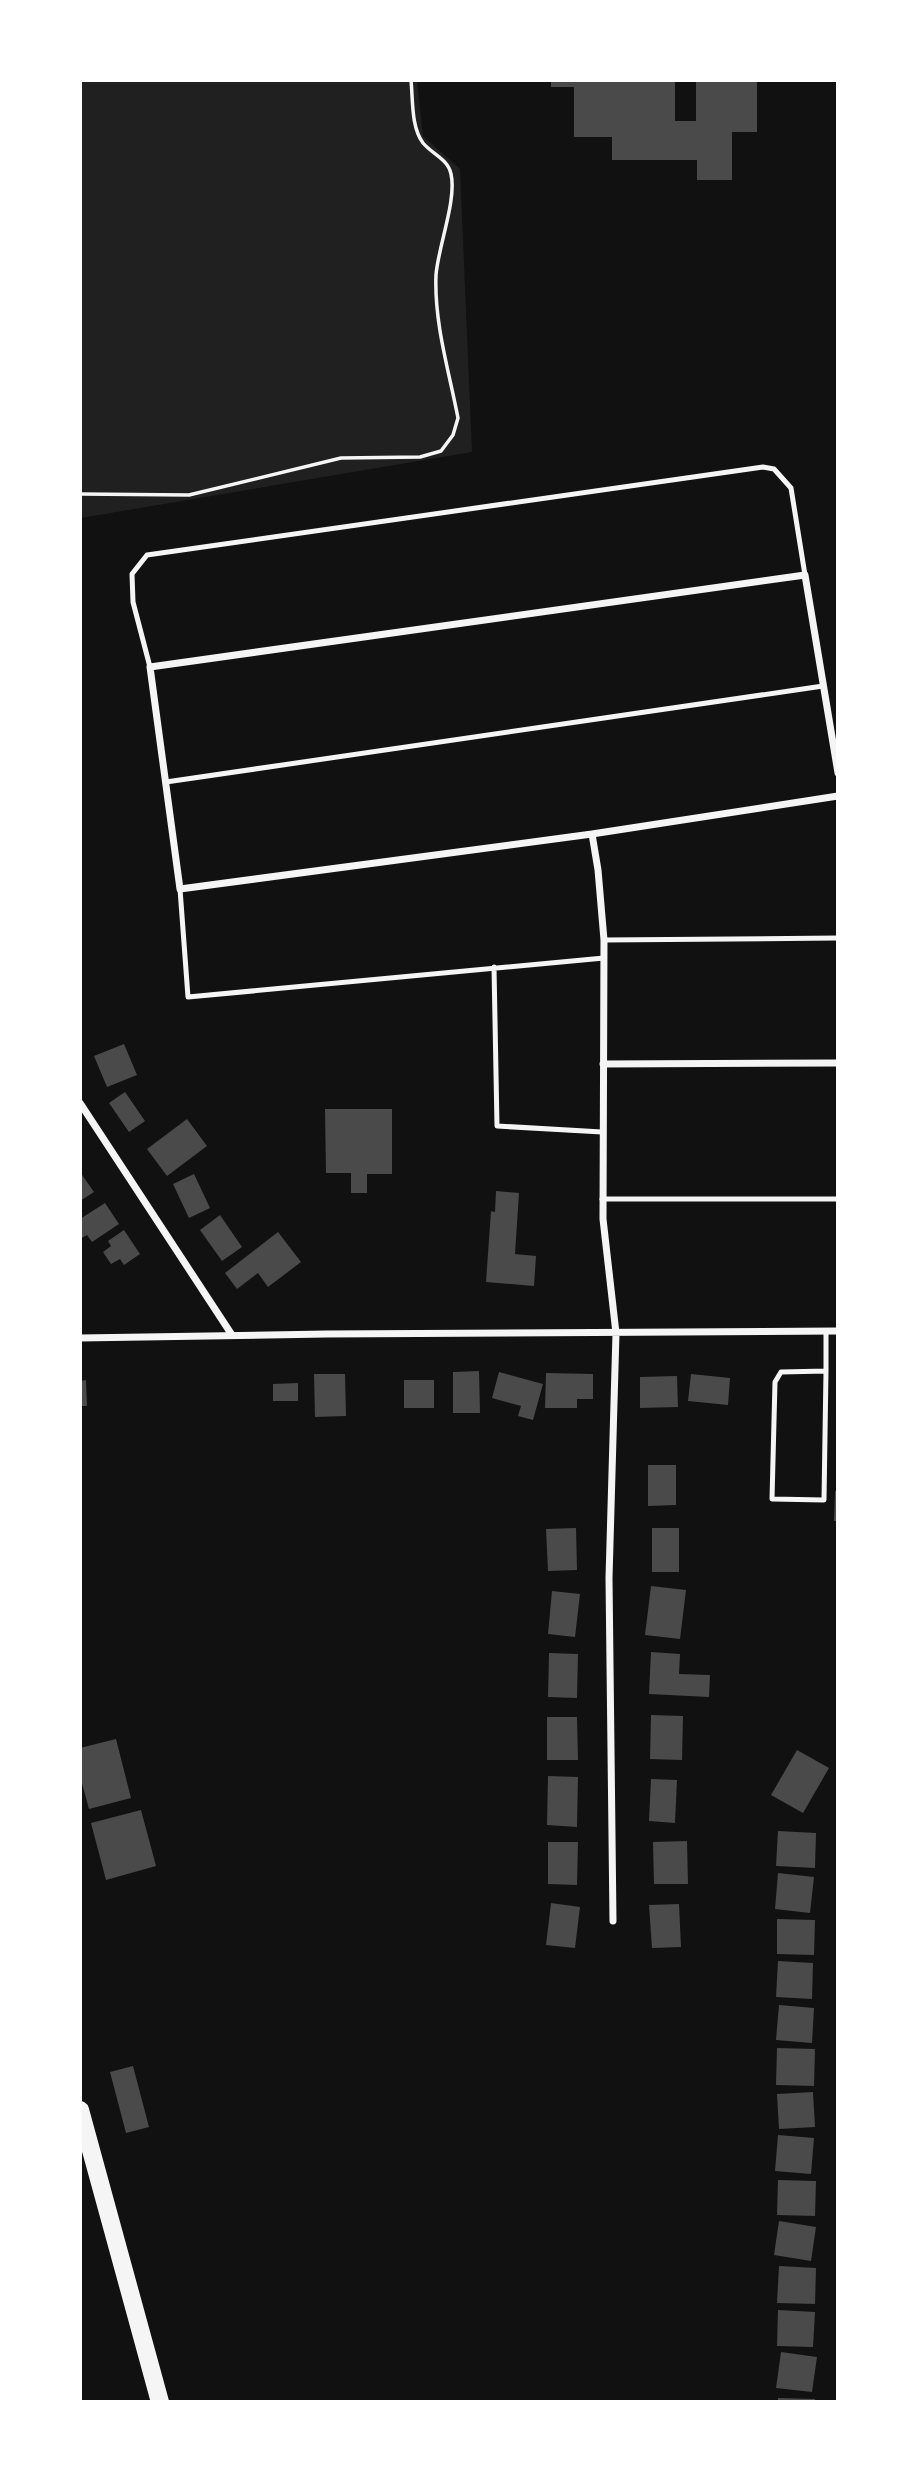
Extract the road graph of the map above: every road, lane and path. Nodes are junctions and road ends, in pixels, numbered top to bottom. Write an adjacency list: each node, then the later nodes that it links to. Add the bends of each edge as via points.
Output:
1 (411, 80): 2 (path, via 417,132 452,176 436,297 458,418 453,435 441,450 419,457 341,458 189,495)
2 (80, 494)
3 (805, 575): 4 (street); 4 (lane, via 791,488 774,469 763,467 147,555 132,575 133,602); 5 (street)
4 (150, 667): 7 (street)
5 (823, 686): 6 (street); 7 (lane)
6 (838, 773)
7 (166, 782): 10 (street)
8 (838, 796): 9 (street)
9 (592, 834): 10 (street); 12 (street)
10 (180, 889): 14 (lane, via 188,997)
11 (838, 938): 12 (lane)
12 (604, 940): 13 (street)
13 (604, 958): 14 (lane); 16 (street)
14 (494, 967): 18 (lane, via 497,1126)
15 (838, 1063): 16 (street)
16 (603, 1064): 18 (street)
17 (80, 1103): 24 (street)
18 (602, 1132): 19 (street)
19 (602, 1199): 20 (lane); 23 (street)
20 (838, 1199)
21 (827, 1331): 22 (street); 23 (street); 26 (lane)
22 (838, 1331)
23 (616, 1333): 24 (street); 27 (street, via 609,1578)
24 (232, 1335): 25 (street)
25 (80, 1338)
26 (826, 1371): 26 (lane, via 788,1370 775,1381 772,1499 824,1500)
27 (613, 1921)
28 (80, 2110): 29 (main road)
29 (160, 2402)

